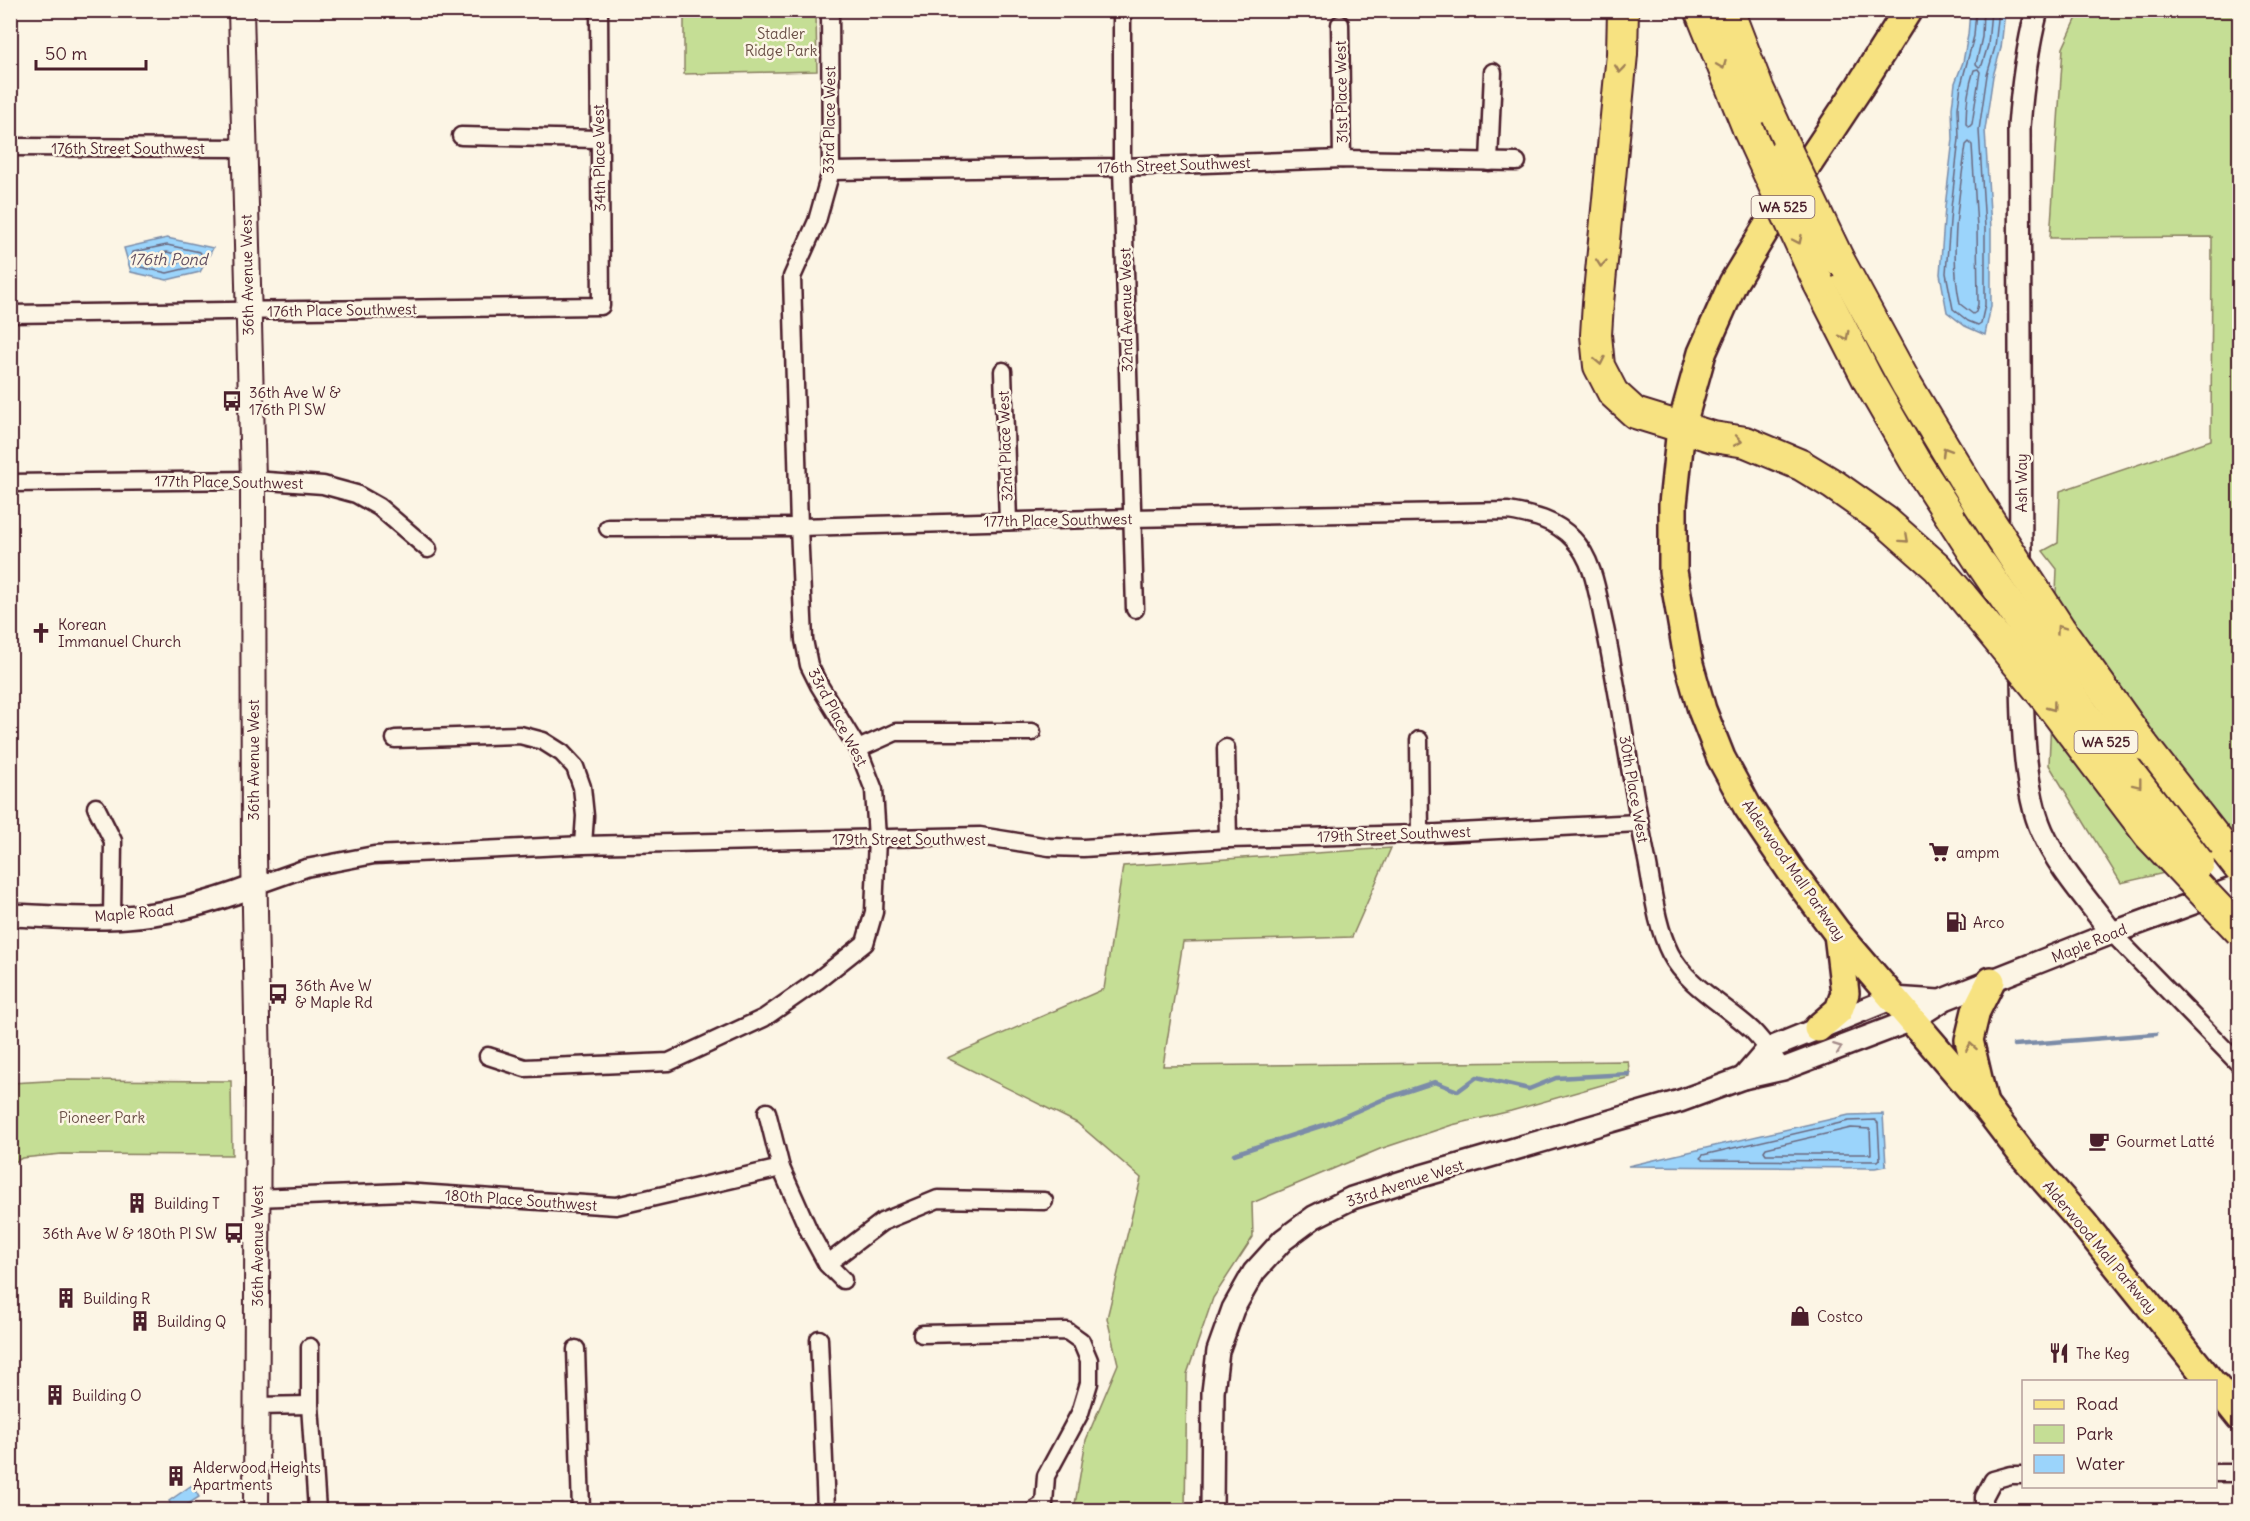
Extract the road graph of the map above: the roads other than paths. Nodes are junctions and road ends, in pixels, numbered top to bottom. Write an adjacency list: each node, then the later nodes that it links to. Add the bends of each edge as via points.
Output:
1 (241, 10): 17 (main road, 36th Avenue West)
2 (599, 10): 15 (street, 34th Place West)
3 (830, 10): 22 (street, 33rd Place West)
4 (1122, 10): 21 (street, 32nd Avenue West)
5 (1623, 10): 27 (highway, one-way to 27, via 1598,303 1599,366 1613,393 1635,413)
6 (1700, 10): 53 (highway, WA 525, one-way to 53, bridge, via 1748,129 1819,284 1916,463 2085,715)
7 (1728, 10): 13 (highway)
8 (1748, 10): 13 (highway)
9 (1908, 10): 27 (main road, Alderwood Mall Parkway, via 1733,283 1702,353)
10 (2037, 10): 57 (street, Ash Way, via 2022,81 2019,127 2022,701 2033,806 2042,831 2062,866)
11 (1340, 24): 18 (street, 31st Place West)
12 (1493, 72): 19 (street)
13 (1765, 84): 40 (highway, WA 525, one-way to 13, bridge, via 2060,629 1906,385 1839,260 1786,148)
14 (461, 136): 15 (street)
15 (598, 139): 23 (street, 34th Place West)
16 (10, 147): 17 (street, 176th Street Southwest)
17 (245, 148): 24 (main road, 36th Avenue West)
18 (1342, 159): 19 (street, 176th Street Southwest); 21 (street, 176th Street Southwest)
19 (1490, 162): 20 (street, 176th Street Southwest)
20 (1517, 162)
21 (1122, 167): 22 (street, 176th Street Southwest); 31 (street, 32nd Avenue West)
22 (831, 171): 33 (street, 33rd Place West, via 817,221 792,278)
23 (601, 306): 24 (street, 176th Place Southwest)
24 (248, 311): 25 (street, 176th Place Southwest); 28 (main road, 36th Avenue West)
25 (10, 314)
26 (1003, 370): 32 (street, 32nd Place West)
27 (1682, 428): 56 (highway, one-way to 56, bridge, via 1746,442 1801,465 1886,521 1937,567 2044,696 2149,835); 58 (main road, Alderwood Mall Parkway, via 1673,504 1673,571 1689,664 1702,710 1721,758 1747,806)
28 (253, 480): 29 (street, 177th Place Southwest); 35 (street, 177th Place Southwest, via 322,484 356,494 379,507); 51 (main road, 36th Avenue West)
29 (10, 483)
30 (1508, 511): 31 (street, 177th Place Southwest); 44 (street, 30th Place West, via 1533,515 1557,526 1574,540 1587,561 1609,647)
31 (1131, 518): 32 (street, 177th Place Southwest); 36 (street, 32nd Avenue West)
32 (1008, 521): 33 (street, 177th Place Southwest)
33 (799, 527): 34 (street, 177th Place Southwest); 42 (street, 33rd Place West, via 804,640 809,665)
34 (608, 528)
35 (428, 549)
36 (1135, 609)
37 (1032, 732): 42 (street, via 896,732)
38 (394, 739): 48 (street, via 520,735 543,741 575,767 583,796)
39 (1419, 740): 45 (street)
40 (2143, 745): 49 (highway); 50 (highway, WA 525)
41 (1226, 748): 47 (street)
42 (858, 749): 46 (street, 33rd Place West, via 874,790)
43 (96, 807): 55 (street, via 113,841)
44 (1639, 823): 45 (street, 179th Street Southwest); 64 (street, 30th Place West, via 1660,925 1670,954 1690,981 1753,1031)
45 (1420, 834): 47 (street, 179th Street Southwest)
46 (877, 838): 47 (street, 179th Street Southwest, via 980,836 1083,848); 48 (street, 179th Street Southwest); 65 (street, 33rd Place West, via 874,912 865,943 764,1018 669,1062 525,1068)
47 (1228, 839)
48 (583, 845): 51 (street, 179th Street Southwest, via 374,855 306,868)
49 (2240, 847)
50 (2240, 869)
51 (255, 886): 55 (street, Maple Road, via 176,911); 72 (main road, 36th Avenue West)
52 (2240, 886): 57 (street, Maple Road)
53 (2240, 912)
54 (10, 915): 55 (street, Maple Road)
55 (112, 918)
56 (2240, 931)
57 (2112, 933): 59 (street, Maple Road); 66 (street)
58 (1838, 934): 60 (main road, Alderwood Mall Parkway); 63 (main road, via 1845,993 1839,1010)
59 (1991, 981): 61 (street, Maple Road); 69 (main road, one-way to 59, via 1969,1040 1976,1011)
60 (1893, 998): 61 (street, Maple Road); 62 (main road, Alderwood Mall Parkway); 63 (street, 33rd Avenue West)
61 (1939, 1001): 62 (street, Maple Road)
62 (1912, 1020): 67 (street, 33rd Avenue West, one-way to 62); 69 (main road, Alderwood Mall Parkway)
63 (1818, 1028): 64 (street, 33rd Avenue West)
64 (1768, 1049): 67 (street, 30th Place West); 68 (street, 33rd Avenue West)
65 (488, 1056)
66 (2240, 1065)
67 (1783, 1069): 68 (street, 33rd Avenue West)
68 (1743, 1078): 93 (street, 33rd Avenue West, via 1680,1101 1352,1198 1314,1217 1283,1240 1254,1272 1233,1309 1218,1351 1213,1392)
69 (1984, 1104): 80 (main road, Alderwood Mall Parkway)
70 (767, 1112): 71 (street)
71 (780, 1168): 72 (street, 180th Place Southwest, via 616,1206 403,1192); 74 (street)
72 (257, 1198): 83 (main road, 36th Avenue West)
73 (1044, 1201): 74 (street, via 938,1199 882,1222)
74 (827, 1264): 75 (street)
75 (843, 1280)
76 (922, 1334): 92 (street, via 1067,1331 1081,1341 1089,1360 1089,1383 1080,1413 1046,1476 1044,1504)
77 (819, 1340): 91 (street)
78 (310, 1347): 82 (street)
79 (576, 1349): 90 (street)
80 (2209, 1380)
81 (2217, 1388): 84 (main road)
82 (310, 1405): 83 (street); 89 (street)
83 (257, 1406): 88 (main road, 36th Avenue West)
84 (2240, 1417)
85 (2240, 1470): 86 (street)
86 (2217, 1473)
87 (2017, 1475): 94 (street, via 1993,1480 1984,1497)
88 (256, 1510)
89 (317, 1510)
90 (581, 1510)
91 (826, 1510)
92 (1035, 1510)
93 (1212, 1510)
94 (1984, 1510)

